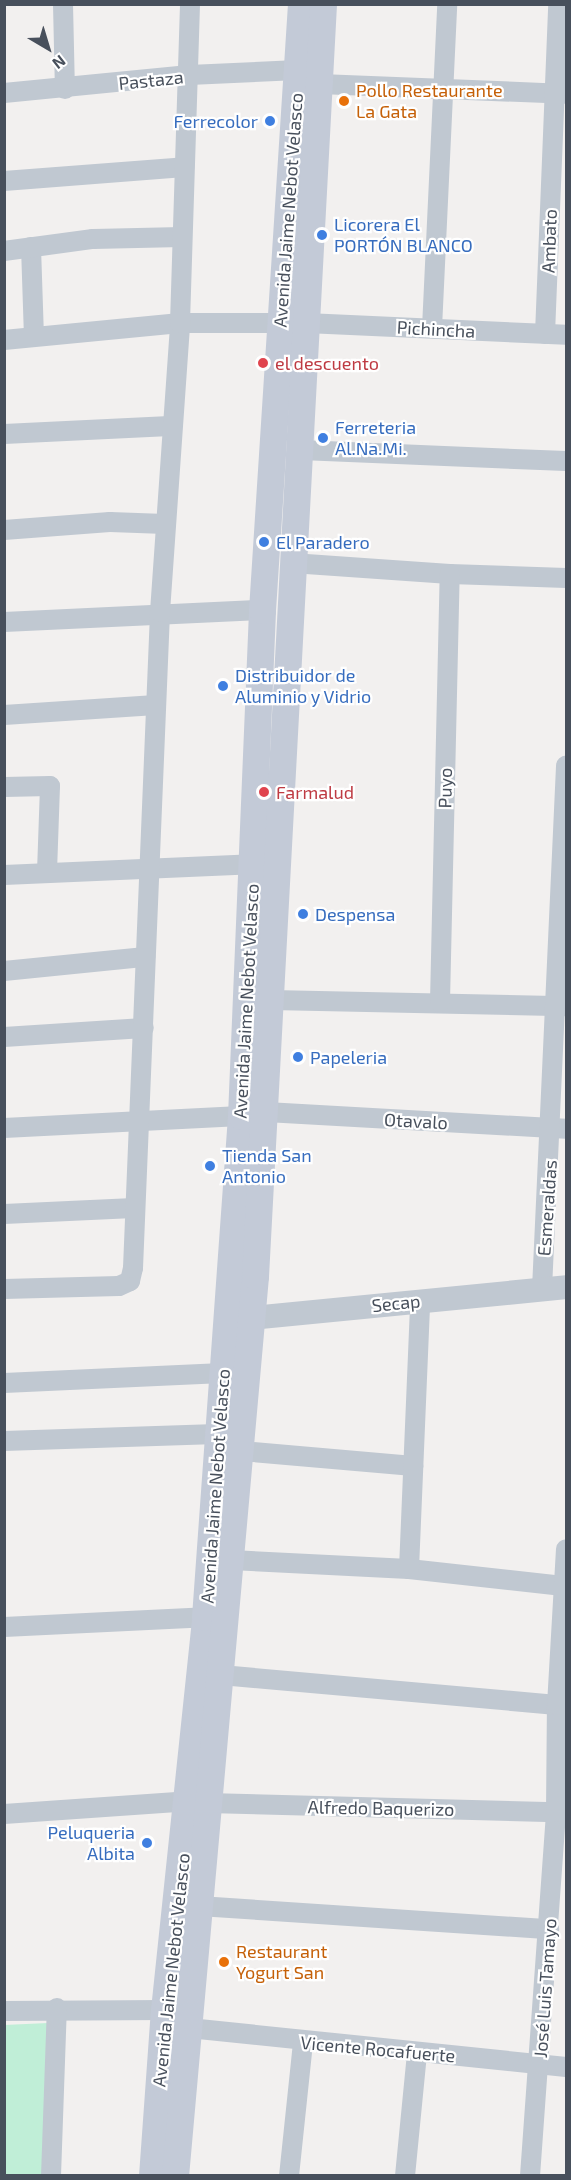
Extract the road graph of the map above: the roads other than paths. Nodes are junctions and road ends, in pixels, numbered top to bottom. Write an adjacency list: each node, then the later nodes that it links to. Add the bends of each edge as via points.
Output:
1 (63, 4): 9 (street)
2 (190, 4): 7 (street)
3 (300, 4): 8 (main road, Avenida Jaime Nebot Velasco)
4 (323, 4): 8 (main road, Avenida Jaime Nebot Velasco)
5 (447, 4): 10 (street)
6 (558, 4): 12 (street, Ambato)
7 (189, 75): 8 (street, Pastaza); 9 (street, Pastaza); 13 (street)
8 (309, 77): 10 (street, Pastaza); 18 (main road, Avenida Jaime Nebot Velasco)
9 (64, 89): 11 (street, Pastaza)
10 (444, 89): 12 (street, Pastaza); 20 (street)
11 (4, 93)
12 (560, 94): 21 (street, Ambato)
13 (184, 167): 14 (street); 15 (street)
14 (4, 181)
15 (182, 237): 16 (street, via 93,239); 19 (street)
16 (31, 247): 17 (street); 23 (street)
17 (4, 251)
18 (293, 323): 19 (street, Pichincha); 20 (street, Pichincha); 27 (main road, Avenida Jaime Nebot Velasco); 34 (main road, Avenida Jaime Nebot Velasco)
19 (180, 324): 23 (street, Pichincha); 25 (street)
20 (432, 328): 21 (street, Pichincha)
21 (545, 334): 22 (street, Pichincha)
22 (567, 335)
23 (34, 336): 24 (street, Pichincha)
24 (4, 340)
25 (170, 426): 26 (street); 29 (street)
26 (4, 434)
27 (301, 450): 28 (street); 31 (main road, Avenida Jaime Nebot Velasco)
28 (567, 461)
29 (165, 524): 30 (street, via 110,522); 35 (street)
30 (4, 530)
31 (292, 562): 32 (street); 47 (main road, Avenida Jaime Nebot Velasco)
32 (450, 574): 33 (street); 48 (street, Puyo)
33 (567, 578)
34 (262, 610): 35 (street); 41 (main road, Avenida Jaime Nebot Velasco)
35 (160, 612): 36 (street); 37 (street)
36 (4, 622)
37 (156, 705): 38 (street); 42 (street)
38 (4, 715)
39 (567, 766): 49 (street, Esmeraldas)
40 (4, 787): 43 (street, via 50,786)
41 (252, 864): 42 (street); 52 (main road, Avenida Jaime Nebot Velasco)
42 (150, 866): 43 (street); 45 (street)
43 (47, 872): 44 (street)
44 (4, 875)
45 (145, 957): 46 (street); 50 (street)
46 (4, 971)
47 (271, 1000): 48 (street); 52 (main road, Avenida Jaime Nebot Velasco)
48 (440, 1002): 49 (street)
49 (561, 1006): 55 (street, Esmeraldas)
50 (144, 1028): 51 (street); 53 (street)
51 (4, 1037)
52 (254, 1114): 53 (street, Otavalo); 55 (street, Otavalo); 62 (main road, Avenida Jaime Nebot Velasco)
53 (142, 1121): 54 (street, Otavalo); 56 (street)
54 (4, 1128)
55 (559, 1129): 60 (street, Esmeraldas)
56 (134, 1208): 57 (street); 59 (street, via 130,1281 119,1286)
57 (4, 1214)
58 (567, 1287): 60 (street, Secap)
59 (4, 1289)
60 (542, 1289): 61 (street, Secap)
61 (420, 1301): 62 (street, Secap); 68 (street)
62 (239, 1317): 63 (main road, Avenida Jaime Nebot Velasco); 65 (main road, Avenida Jaime Nebot Velasco)
63 (223, 1373): 64 (street); 65 (main road, Avenida Jaime Nebot Velasco)
64 (4, 1383)
65 (227, 1419): 66 (street); 67 (main road, Avenida Jaime Nebot Velasco); 73 (main road, Avenida Jaime Nebot Velasco)
66 (4, 1441)
67 (241, 1451): 68 (street); 70 (main road, Avenida Jaime Nebot Velasco)
68 (413, 1466): 71 (street)
69 (567, 1549): 72 (street, José Luis Tamayo)
70 (231, 1560): 71 (street); 76 (main road, Avenida Jaime Nebot Velasco)
71 (409, 1569): 72 (street)
72 (563, 1586): 75 (street, José Luis Tamayo)
73 (206, 1617): 74 (street); 78 (main road, Avenida Jaime Nebot Velasco)
74 (4, 1627)
75 (563, 1660): 77 (street, José Luis Tamayo)
76 (220, 1675): 77 (street); 78 (main road, Avenida Jaime Nebot Velasco)
77 (557, 1705): 79 (street, José Luis Tamayo)
78 (198, 1802): 79 (street, Alfredo Baquerizo); 80 (street, Alfredo Baquerizo); 81 (main road, Avenida Jaime Nebot Velasco); 84 (main road, Avenida Jaime Nebot Velasco)
79 (556, 1812): 82 (street, José Luis Tamayo)
80 (4, 1814)
81 (199, 1906): 82 (street); 86 (main road, Avenida Jaime Nebot Velasco)
82 (549, 1929): 89 (street, José Luis Tamayo)
83 (57, 2008): 84 (street); 85 (street); 91 (street)
84 (164, 2010): 92 (main road, Avenida Jaime Nebot Velasco)
85 (4, 2011)
86 (189, 2028): 87 (street, Vicente Rocafuerte); 93 (main road, Avenida Jaime Nebot Velasco)
87 (303, 2042): 88 (street, Vicente Rocafuerte); 94 (street)
88 (417, 2053): 89 (street, Vicente Rocafuerte); 95 (street)
89 (540, 2065): 90 (street, Vicente Rocafuerte); 96 (street, José Luis Tamayo)
90 (567, 2067)
91 (51, 2175)
92 (152, 2175)
93 (175, 2175)
94 (289, 2175)
95 (405, 2175)
96 (530, 2175)

